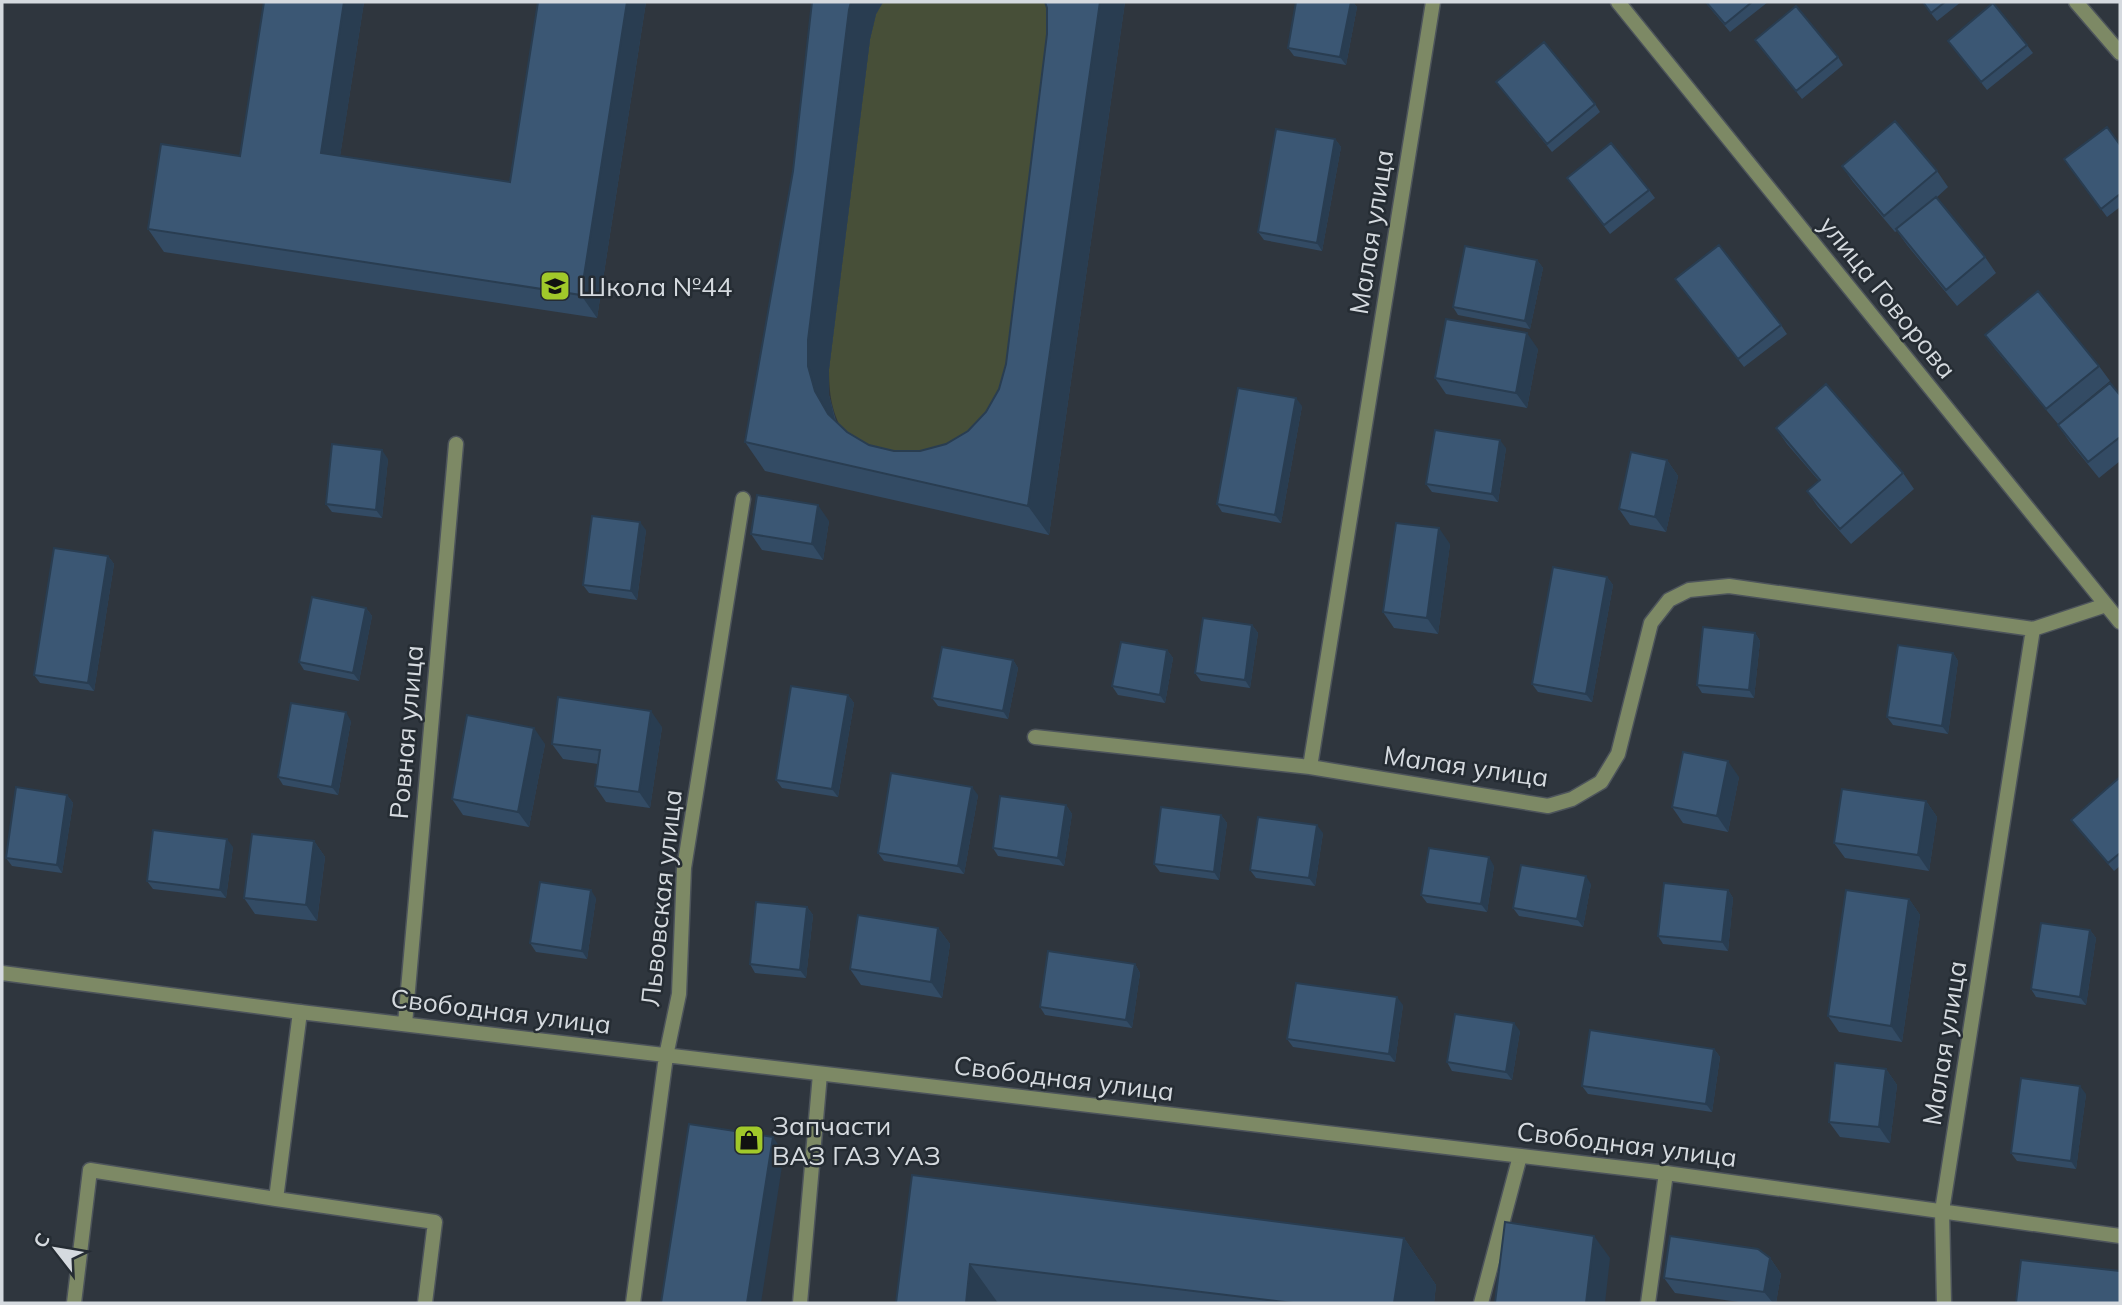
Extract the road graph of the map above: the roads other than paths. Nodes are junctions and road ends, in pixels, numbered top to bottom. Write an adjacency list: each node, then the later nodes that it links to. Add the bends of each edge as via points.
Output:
1 (1433, 2): 11 (street, Малая улица)
2 (1618, 2): 7 (street, улица Говорова)
3 (2076, 2): 4 (street)
4 (2120, 53)
5 (456, 444): 14 (street, Ровная улица)
6 (743, 499): 15 (street, Львовская улица, via 684,867 679,994)
7 (2106, 605): 8 (street, улица Говорова); 9 (street)
8 (2120, 622)
9 (2033, 629): 11 (street, Малая улица, via 1729,586 1689,590 1669,600 1651,623 1618,754 1601,782 1572,799 1548,806); 20 (street, Малая улица)
10 (1035, 737): 11 (street)
11 (1310, 767)
12 (2, 973): 13 (street, Свободная улица)
13 (300, 1013): 14 (street, Свободная улица); 19 (street)
14 (405, 1024): 15 (street, Свободная улица)
15 (666, 1056): 16 (street, Свободная улица); 24 (street, Львовская улица)
16 (820, 1074): 17 (street, Свободная улица); 25 (street)
17 (1520, 1156): 18 (street, Свободная улица); 26 (street)
18 (1666, 1173): 20 (street, Свободная улица); 27 (street)
19 (276, 1199): 22 (street, via 90,1170); 23 (street, via 435,1222)
20 (1942, 1211): 21 (street, Свободная улица); 28 (street, Малая улица)
21 (2120, 1236)
22 (75, 1303)
23 (425, 1303)
24 (634, 1303)
25 (800, 1303)
26 (1481, 1303)
27 (1648, 1303)
28 (1944, 1303)

